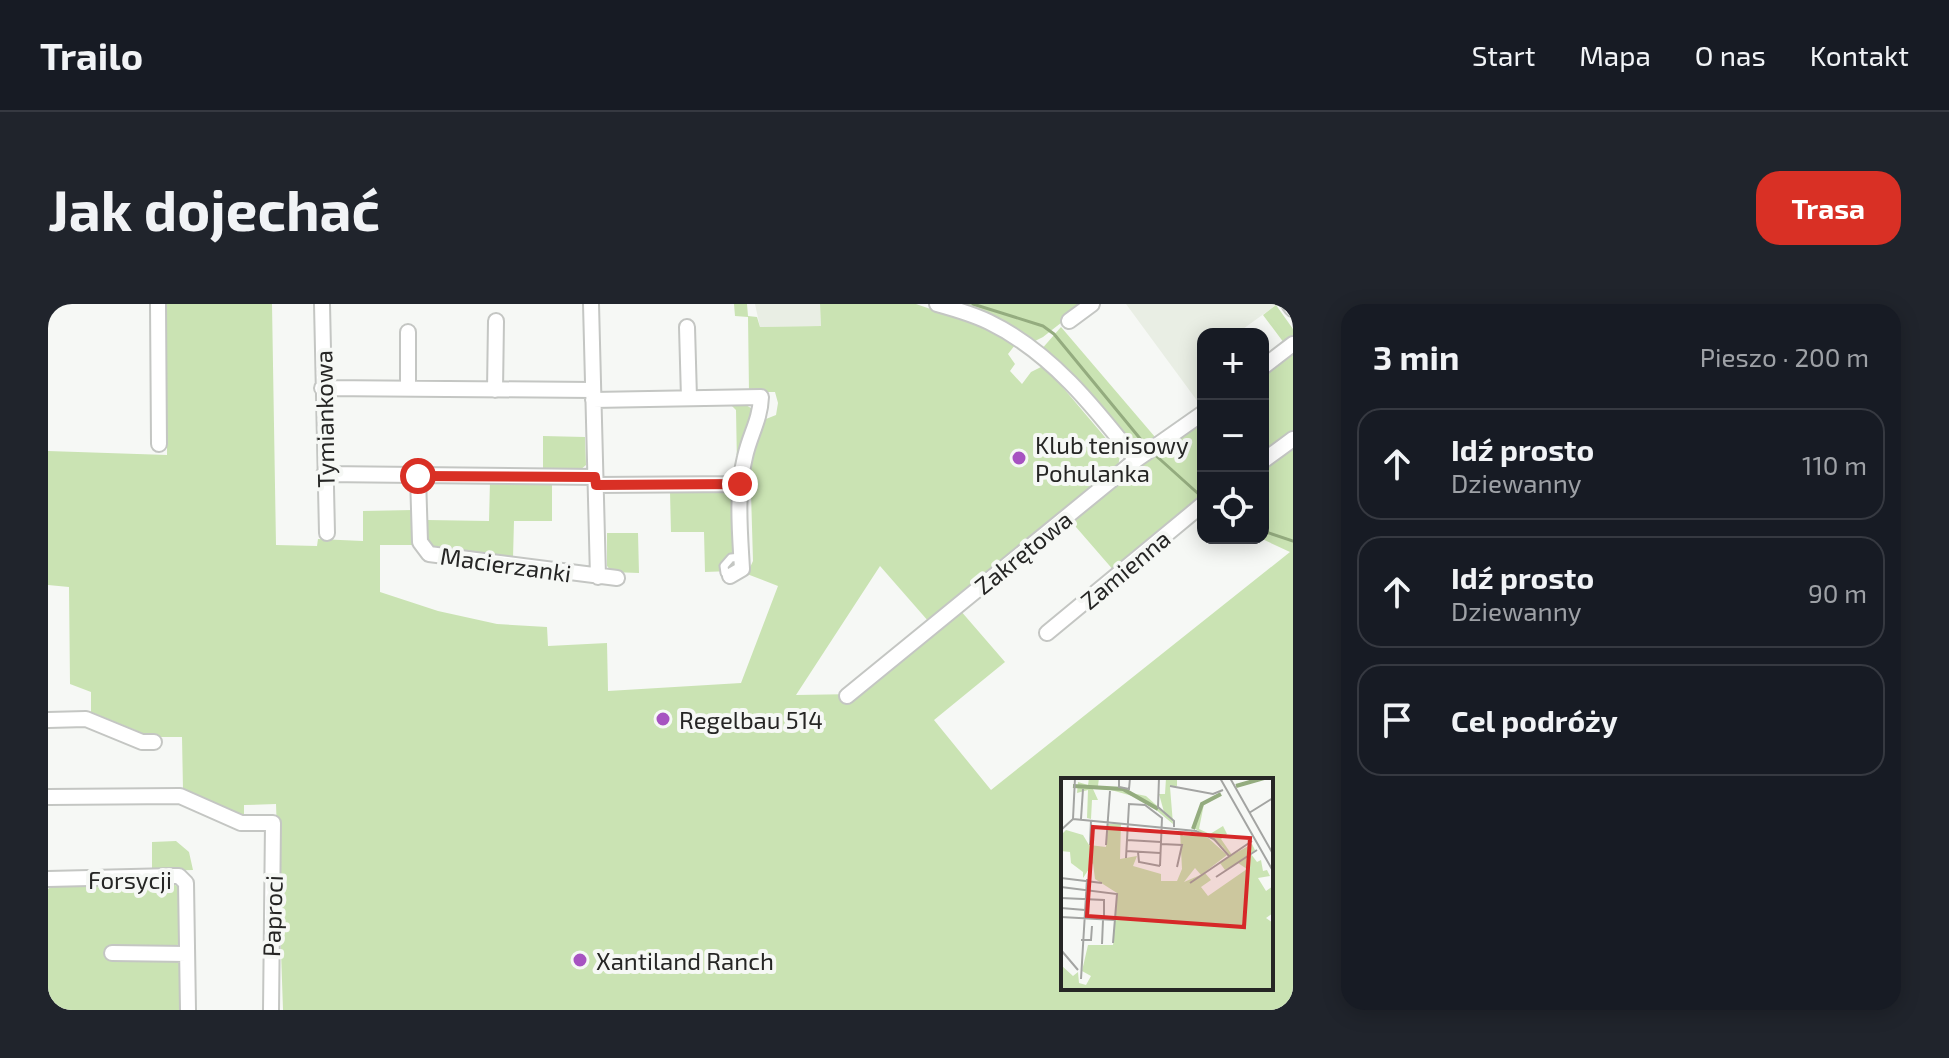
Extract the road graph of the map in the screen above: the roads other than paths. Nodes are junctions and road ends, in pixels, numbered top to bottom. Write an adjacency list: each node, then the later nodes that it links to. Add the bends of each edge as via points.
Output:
1 (158, 304): 19 (street)
2 (322, 304): 12 (street, Tymiankowa)
3 (591, 304): 15 (street)
4 (937, 304): 20 (street, via 1009,333)
5 (1092, 304): 7 (street)
6 (496, 321): 14 (street)
7 (1069, 321)
8 (687, 327): 16 (street)
9 (408, 332): 13 (street)
10 (1293, 344): 11 (street)
11 (1269, 362)
12 (322, 388): 13 (street); 22 (street, Tymiankowa)
13 (408, 388): 14 (street)
14 (495, 390): 15 (street)
15 (593, 395): 16 (street); 24 (street)
16 (689, 398): 25 (street, via 761,397)
17 (1197, 417): 20 (street, Zakrętowa)
18 (1293, 439): 21 (street)
19 (159, 444)
20 (1150, 450): 32 (street, Zakrętowa)
21 (1269, 457)
22 (324, 474): 23 (street); 27 (street, Tymiankowa)
23 (418, 476): 24 (street); 29 (street, Macierzanki, via 420,542 429,554)
24 (596, 481): 25 (street); 29 (street)
25 (740, 484): 28 (street, via 742,569)
26 (1197, 509): 31 (street, Zamienna)
27 (327, 533)
28 (730, 576)
29 (598, 577): 30 (street, Macierzanki)
30 (617, 578)
31 (1047, 633)
32 (847, 696)
33 (48, 720): 34 (street, via 86,719)
34 (154, 742)
35 (48, 797): 40 (street, Paproci, via 180,796 241,823 273,823)
36 (48, 879): 38 (street, Forsycji, via 179,876 186,883)
37 (112, 953): 38 (street)
38 (187, 954): 39 (street, Forsycji)
39 (188, 1010)
40 (271, 1010)

